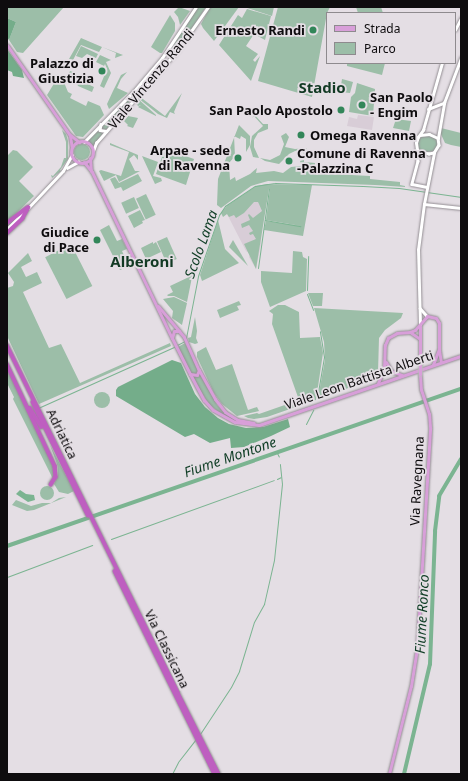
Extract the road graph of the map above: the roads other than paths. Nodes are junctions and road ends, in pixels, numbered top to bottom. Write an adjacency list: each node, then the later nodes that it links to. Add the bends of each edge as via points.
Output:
1 (196, 7): 6 (street, Viale Vincenzo Randi)
2 (208, 7): 7 (street, Viale Vincenzo Randi)
3 (461, 18): 4 (street)
4 (456, 28)
5 (7, 45): 16 (main road)
6 (167, 51): 7 (street, via 168,56); 8 (street, Viale Vincenzo Randi)
7 (172, 57): 10 (street, Viale Vincenzo Randi)
8 (162, 58): 10 (street, via 166,58); 14 (street, Viale Vincenzo Randi)
9 (461, 58): 12 (street)
10 (168, 62): 15 (street, Viale Vincenzo Randi)
11 (442, 64): 13 (street)
12 (444, 103): 13 (street); 18 (street)
13 (428, 109): 17 (street)
14 (101, 124): 15 (street, via 102,131); 20 (street, Viale Vincenzo Randi)
15 (108, 130): 23 (street, Viale Vincenzo Randi)
16 (69, 134): 19 (main road); 21 (main road)
17 (420, 135): 18 (street, via 429,134); 22 (street, via 416,140)
18 (438, 138): 24 (street, via 438,148)
19 (79, 142): 20 (main road); 21 (main road)
20 (84, 142): 23 (main road)
21 (72, 148): 25 (main road)
22 (417, 150): 24 (street, via 426,154); 31 (street, via 418,161 412,184)
23 (92, 151): 26 (main road)
24 (434, 153): 31 (street, Via Ravegnana)
25 (72, 155): 27 (main road); 29 (street)
26 (90, 158): 28 (main road); 30 (main road)
27 (78, 162): 28 (main road); 29 (street)
28 (84, 162): 30 (main road)
29 (66, 168): 33 (street)
30 (92, 172): 38 (main road)
31 (427, 188): 32 (street, Via Ravegnana)
32 (424, 204): 34 (street); 39 (street, Via Ravegnana, via 418,250)
33 (28, 208): 35 (highway); 36 (street); 37 (highway)
34 (461, 208)
35 (7, 223)
36 (7, 229)
37 (7, 233)
38 (154, 300): 42 (main road); 44 (main road)
39 (419, 304): 40 (street); 41 (street, Via Ravegnana)
40 (428, 316): 41 (main road); 48 (main road, via 436,318 439,323)
41 (420, 326): 43 (main road); 45 (main road, Via Ravegnana)
42 (180, 330): 44 (main road, via 172,333); 56 (main road, Viale Leon Battista Alberti)
43 (410, 332): 45 (main road); 52 (main road, via 397,332 388,338 385,345)
44 (172, 338): 58 (main road, Viale Leon Battista Alberti)
45 (420, 339): 73 (main road, Via Ravegnana, bridge, via 421,390 428,410 430,427 415,665)
46 (7, 341): 47 (highway, Adriatica)
47 (7, 347): 64 (highway, Adriatica)
48 (439, 350): 50 (main road); 51 (main road, via 445,357); 53 (main road)
49 (461, 356): 51 (main road, Viale Leon Battista Alberti)
50 (437, 357): 53 (main road); 55 (main road)
51 (452, 358): 53 (main road, Viale Leon Battista Alberti)
52 (385, 360): 57 (main road); 59 (main road)
53 (440, 362): 55 (main road, Viale Leon Battista Alberti)
54 (7, 364): 63 (highway)
55 (433, 365): 60 (main road, Viale Leon Battista Alberti)
56 (199, 370): 58 (main road, via 197,375); 65 (main road, Viale Leon Battista Alberti, via 225,412 238,420)
57 (391, 372): 60 (main road); 61 (main road)
58 (190, 374): 65 (main road, Viale Leon Battista Alberti, via 204,400 223,417 243,424)
59 (383, 374): 61 (main road); 62 (main road)
60 (402, 375): 61 (main road, Viale Leon Battista Alberti)
61 (389, 379): 62 (main road, Viale Leon Battista Alberti)
62 (378, 383): 65 (main road, Viale Leon Battista Alberti)
63 (24, 399): 66 (highway); 68 (highway, via 55,466 56,477)
64 (39, 411): 66 (highway, Adriatica); 67 (highway, Adriatica)
65 (264, 423)
66 (68, 473): 67 (highway, Adriatica)
67 (74, 484): 69 (highway, Adriatica)
68 (51, 485)
69 (99, 533): 70 (highway, Via Classicana)
70 (200, 742): 71 (highway, Via Classicana); 72 (highway, Via Classicana)
71 (216, 774)
72 (219, 774)
73 (390, 774)

